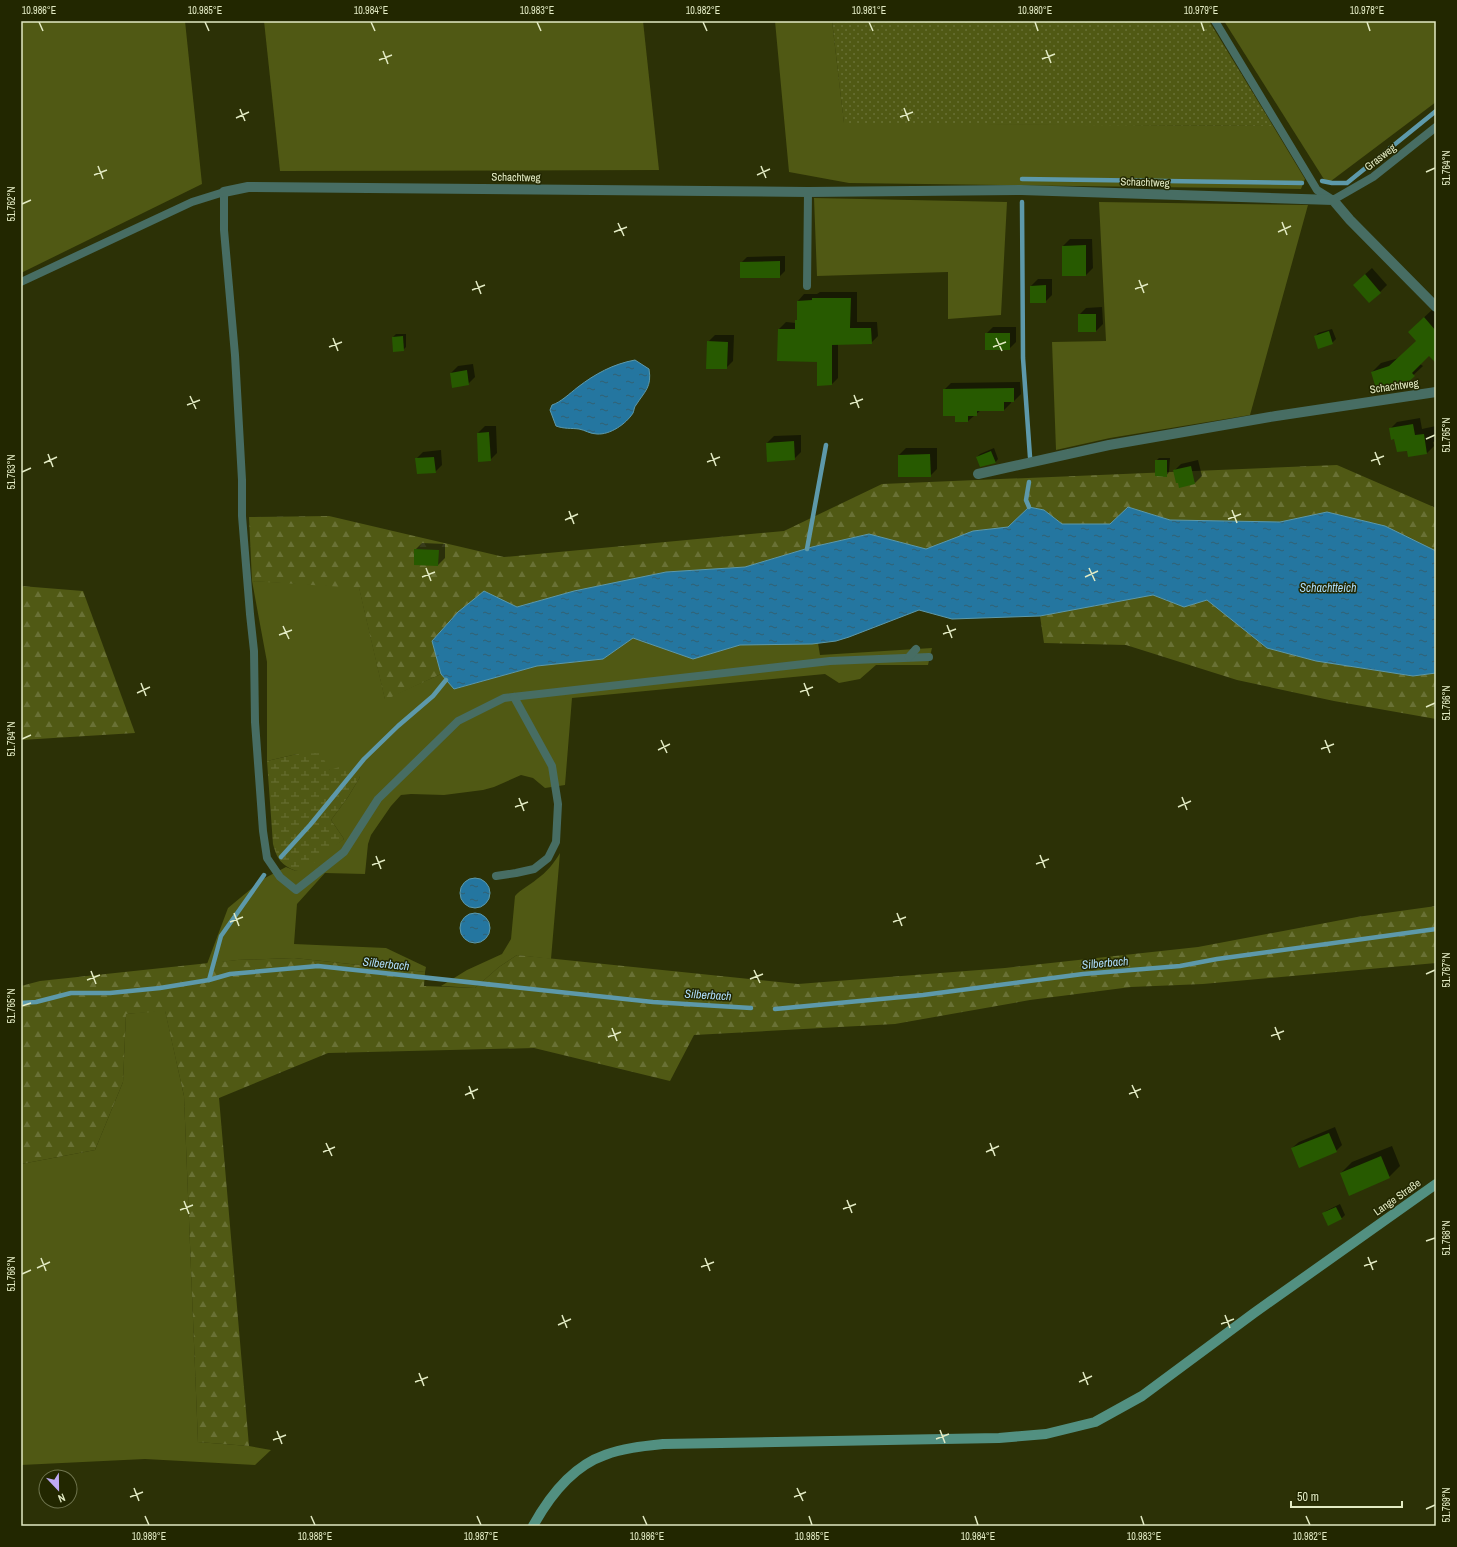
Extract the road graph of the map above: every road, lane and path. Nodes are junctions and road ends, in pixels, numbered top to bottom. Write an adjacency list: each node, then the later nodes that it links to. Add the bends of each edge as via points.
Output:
1 (1216, 21): 5 (lane, via 1317,190)
2 (1436, 126): 5 (lane, Grasweg, via 1373,177)
3 (224, 192): 4 (street, Schachtweg, via 248,187); 6 (lane, via 192,202); 14 (lane, via 224,230 235,355 242,516 254,651 255,722 263,831 267,858 280,877 296,890 344,852 378,799 458,721 504,698)
4 (808, 192): 5 (street, Schachtweg, via 1021,190); 7 (lane)
5 (1333, 200): 8 (street)
6 (21, 282)
7 (807, 286)
8 (1436, 307)
9 (1436, 392): 10 (street, Schachtweg, via 1109,445)
10 (978, 474)
11 (916, 649): 12 (lane)
12 (909, 657): 13 (lane); 14 (lane, via 830,661)
13 (929, 657)
14 (514, 697): 15 (lane, via 552,766 558,804 556,842 548,858 534,869)
15 (496, 876)
16 (1436, 1184): 17 (street, Lange Straße, via 1142,1396 1096,1422 1046,1434 999,1438 663,1444 639,1447 604,1455 577,1471 553,1496)
17 (534, 1526)

